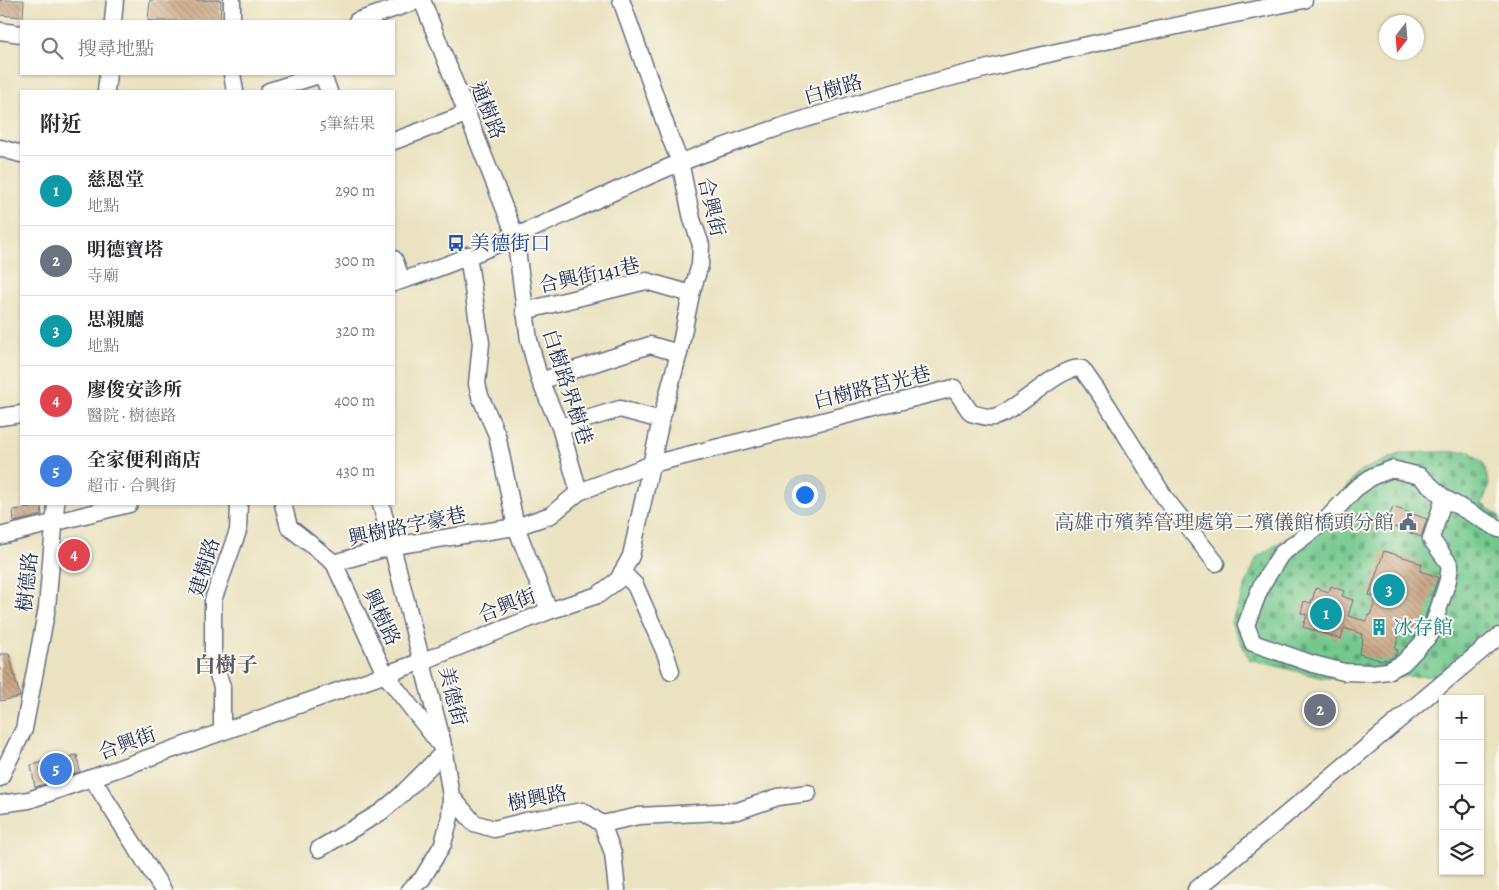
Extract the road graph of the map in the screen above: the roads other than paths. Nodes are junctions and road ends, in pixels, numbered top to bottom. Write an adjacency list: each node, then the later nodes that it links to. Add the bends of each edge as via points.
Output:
1 (115, 0): 6 (street)
2 (421, 0): 8 (street); 19 (street, 通樹路)
3 (621, 0): 23 (street, 合興街)
4 (1304, 0): 23 (street, 白樹路, via 1139,33 914,87 796,122)
5 (234, 1): 7 (street)
6 (113, 20)
7 (232, 20)
8 (360, 20)
9 (0, 31): 10 (street)
10 (20, 34)
11 (108, 75): 15 (street)
12 (232, 75): 16 (street)
13 (319, 75): 17 (street)
14 (322, 75): 18 (street)
15 (106, 90)
16 (234, 90)
17 (272, 90)
18 (329, 90)
19 (466, 114): 20 (street); 24 (street, 通樹路)
20 (395, 141)
21 (0, 148): 22 (street)
22 (20, 154)
23 (680, 162): 24 (street, 白樹路); 28 (street, 合興街, via 692,220 701,245 700,266)
24 (515, 235): 25 (street, 白樹路); 29 (street, 白樹路界樹巷)
25 (468, 255): 27 (street, 白樹路); 45 (street, via 481,343 477,384 497,435)
26 (395, 265): 27 (street)
27 (398, 281)
28 (691, 294): 29 (street, 合興街141巷, via 646,281); 30 (street, 合興街)
29 (524, 311): 31 (street, 白樹路界樹巷)
30 (679, 354): 31 (street, via 650,345); 34 (street, 合興街)
31 (540, 381): 35 (street, 白樹路界樹巷)
32 (20, 414): 33 (street)
33 (0, 418)
34 (661, 420): 35 (street, via 620,409); 36 (street, 合興街)
35 (560, 427): 37 (street, 白樹路界樹巷)
36 (652, 464): 37 (street, 興樹路字豪巷); 50 (street, 白樹路莒光巷, via 954,388 971,413 993,418 1015,407 1064,372 1082,369 1165,498); 51 (street, 合興街, via 632,556)
37 (579, 492): 45 (street, 興樹路字豪巷, via 551,515)
38 (1444, 498): 38 (street, via 1420,476 1392,469 1373,476 1355,489 1324,522 1281,554 1261,586 1246,625 1253,643 1344,672 1388,671 1403,663 1430,635 1448,580 1450,565 1431,538); 46 (street)
39 (56, 505): 44 (street, 樹德路)
40 (125, 505): 44 (street)
41 (239, 505): 57 (street, 建樹路, via 238,531 213,600 213,662 222,686)
42 (283, 505): 49 (street, 興樹路, via 289,526)
43 (381, 505): 48 (street, 美德街)
44 (54, 522): 47 (street); 59 (street, 樹德路, via 47,608 24,729)
45 (516, 526): 48 (street, 興樹路字豪巷); 52 (street)
46 (1499, 529)
47 (0, 536)
48 (393, 546): 49 (street, 興樹路字豪巷); 54 (street, 美德街)
49 (334, 563): 56 (street, 興樹路)
50 (1216, 563)
51 (622, 572): 52 (street, 合興街, via 618,580 598,595); 55 (street, via 635,585)
52 (549, 611): 54 (street, 合興街)
53 (1499, 636): 69 (street)
54 (423, 661): 56 (street, 合興街); 58 (street, 美德街)
55 (671, 671)
56 (385, 674): 57 (street, 合興街); 58 (street, 興樹路)
57 (222, 731): 60 (street, 合興街)
58 (445, 751): 62 (street, 美德街); 65 (street, via 381,812)
59 (0, 778)
60 (92, 778): 63 (street, 合興街, via 29,800); 66 (street)
61 (808, 793): 64 (street, via 778,796 738,812 639,816)
62 (452, 796): 64 (street, 樹興路, via 474,823 494,829 584,811); 67 (street, 美德街, via 443,844 422,879)
63 (0, 804)
64 (602, 824): 68 (street, via 613,853)
65 (319, 849)
66 (163, 890)
67 (409, 890)
68 (617, 890)
69 (1196, 890)

